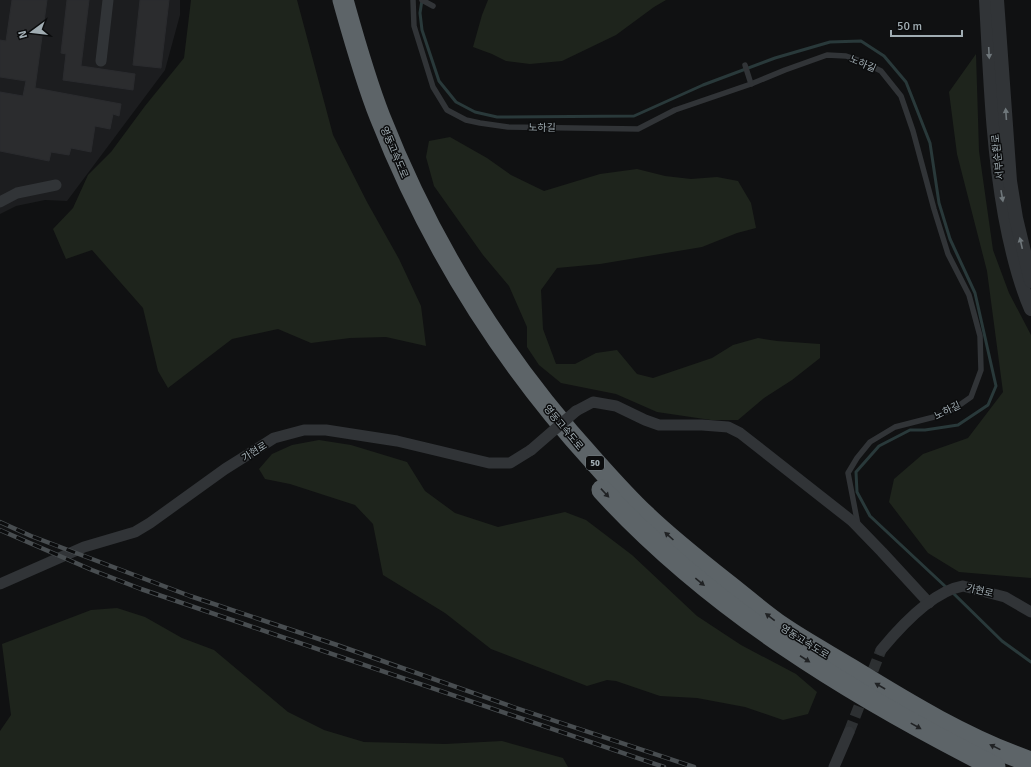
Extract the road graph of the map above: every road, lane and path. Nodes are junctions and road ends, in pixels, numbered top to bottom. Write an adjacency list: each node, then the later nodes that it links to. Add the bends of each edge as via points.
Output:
1 (108, 0): 9 (street)
2 (330, 0): 24 (highway, 영동고속도로 / 50, one-way to 24, via 358,93 410,217 472,326 507,377 578,465 622,513 680,566 779,642 863,696)
3 (343, 0): 22 (highway, 영동고속도로 / 50, one-way to 3, via 1008,754 941,721 781,626 686,551 644,514 573,438 525,378 452,269 420,208 380,116 360,61)
4 (413, 0): 11 (lane, 노하길, via 414,26 433,87 447,110 466,120 508,127 638,129 675,110)
5 (422, 0): 8 (lane)
6 (986, 0): 15 (street, 서부순환로, one-way to 15, via 994,141 1000,185 1018,276)
7 (997, 0): 14 (street, 서부순환로, one-way to 7, via 1010,181)
8 (431, 5)
9 (101, 61)
10 (745, 65): 11 (lane)
11 (751, 84): 16 (lane, 노하길, via 827,55 846,56 881,71 902,96 948,254 969,295 980,336 981,370 971,397 954,409 934,417 895,427 870,442 857,458 848,473)
12 (56, 185): 13 (street, via 17,193)
13 (0, 202)
14 (1031, 281)
15 (1031, 309)
16 (859, 529): 17 (street, 가현로, bridge, via 740,433 728,427 659,425 616,406 592,402 576,411 531,450 510,462 489,463 396,441 326,430 304,430 274,438 135,532 84,547); 18 (street, 가현로)
17 (0, 584)
18 (933, 600): 19 (street, 가현로, via 956,587 963,586 1005,597); 20 (street, 가현로, via 901,626)
19 (1031, 612)
20 (881, 650)
21 (849, 732): 23 (street)
22 (1031, 762)
23 (834, 767)
24 (995, 767)

